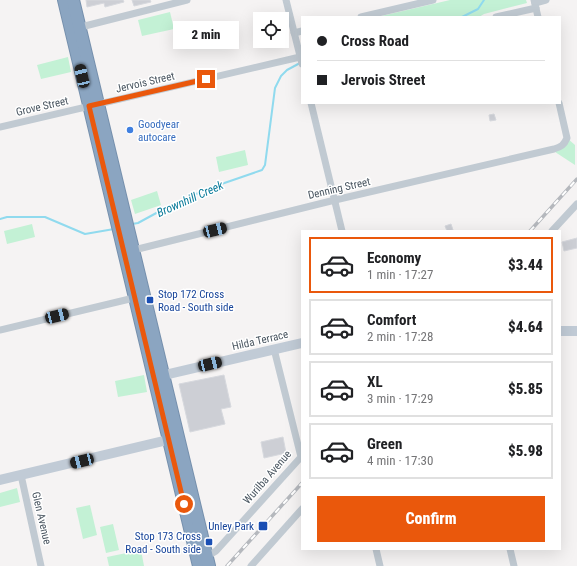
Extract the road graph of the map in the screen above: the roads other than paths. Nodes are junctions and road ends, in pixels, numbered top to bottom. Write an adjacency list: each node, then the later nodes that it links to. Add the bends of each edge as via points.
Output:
1 (64, 0): 11 (highway)
2 (73, 0): 11 (highway)
3 (187, 0): 11 (street)
4 (286, 0): 13 (street)
5 (433, 0): 8 (street)
6 (546, 0): 7 (street)
7 (535, 4): 9 (street); 10 (street)
8 (365, 16)
9 (499, 16)
10 (538, 16)
11 (75, 28): 17 (highway)
12 (301, 31): 13 (street)
13 (294, 33): 14 (street)
14 (301, 61): 17 (street, Jervois Street)
15 (311, 104): 19 (street)
16 (559, 104): 19 (street, Denning Street, via 567,138 561,147 554,150)
17 (94, 105): 18 (street, Grove Street); 23 (highway)
18 (0, 127)
19 (335, 200): 21 (street); 23 (street, Denning Street)
20 (577, 204): 22 (street)
21 (342, 230)
22 (553, 230)
23 (128, 251): 24 (highway)
24 (139, 296): 25 (street); 30 (highway)
25 (0, 330)
26 (561, 331): 27 (main road)
27 (577, 331)
28 (301, 343): 29 (main road, Hilda Terrace)
29 (274, 350): 30 (main road, Hilda Terrace); 37 (street, Wurilba Avenue, via 301,457)
30 (158, 376): 31 (highway)
31 (173, 439): 32 (main road); 37 (highway); 39 (highway)
32 (21, 475): 33 (main road); 38 (street, Glen Avenue)
33 (0, 480)
34 (301, 509): 40 (street)
35 (376, 550): 41 (street)
36 (510, 550): 42 (street)
37 (207, 561)
38 (41, 566)
39 (199, 566)
40 (251, 566)
41 (380, 566)
42 (514, 566)

